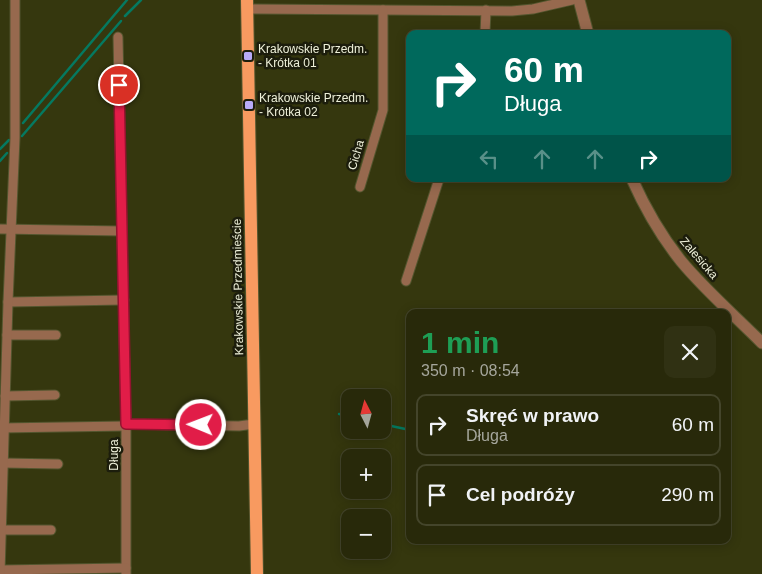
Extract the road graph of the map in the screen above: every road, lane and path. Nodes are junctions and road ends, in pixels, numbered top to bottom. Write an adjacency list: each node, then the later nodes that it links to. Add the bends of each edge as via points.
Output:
1 (15, 0): 14 (street, via 15,138)
2 (572, 0): 6 (street, via 533,9)
3 (579, 0): 8 (street)
4 (247, 4): 5 (street); 26 (main road, Krakowskie Przedmieście)
5 (383, 10): 6 (street); 12 (street, Cicha, via 383,110)
6 (486, 10): 7 (street)
7 (485, 30)
8 (587, 30)
9 (118, 37): 15 (street, Długa)
10 (438, 182): 16 (street)
11 (633, 182): 19 (street, Zalesicka, via 668,244)
12 (360, 187)
13 (0, 229): 14 (street)
14 (10, 230): 15 (street); 18 (street)
15 (122, 231): 17 (street, Długa)
16 (406, 281)
17 (124, 300): 18 (street); 27 (street, Długa)
18 (8, 302): 21 (street)
19 (727, 309)
20 (731, 313): 23 (street, Zalesicka)
21 (6, 335): 22 (street); 25 (street)
22 (56, 335)
23 (762, 343)
24 (55, 395): 25 (street)
25 (5, 396): 28 (street)
26 (254, 424): 27 (street); 36 (main road, Krakowskie Przedmieście)
27 (126, 425): 28 (street); 34 (street, Długa)
28 (2, 428): 29 (street)
29 (3, 463): 30 (street); 31 (street)
30 (58, 464)
31 (1, 530): 32 (street); 33 (street)
32 (51, 530)
33 (0, 570): 34 (street); 35 (street)
34 (126, 571)
35 (0, 574)
36 (257, 574)

